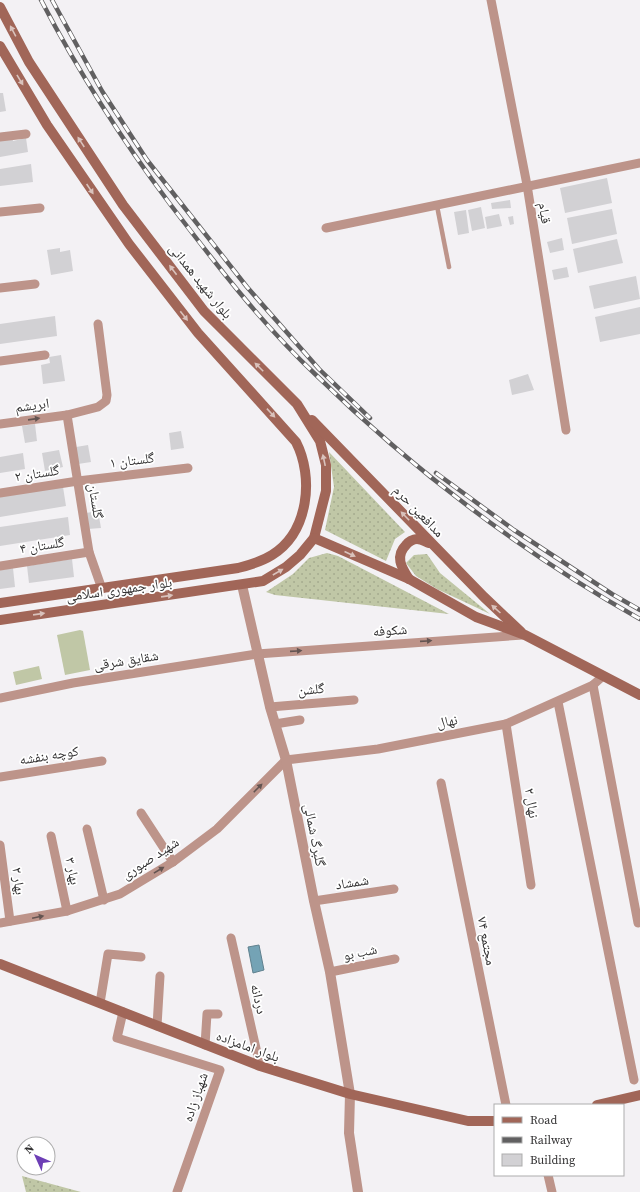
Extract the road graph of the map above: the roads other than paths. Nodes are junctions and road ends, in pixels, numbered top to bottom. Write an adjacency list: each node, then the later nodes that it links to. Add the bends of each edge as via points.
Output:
1 (491, 0): 7 (street, قیام)
2 (0, 8): 15 (main road, بلوار شهید همدانی, one-way to 2, via 104,177 29,62)
3 (0, 46): 16 (main road, one-way to 16, via 47,125 97,200)
4 (26, 134): 5 (street)
5 (0, 137)
6 (640, 163): 7 (street)
7 (527, 185): 8 (street); 23 (street, قیام)
8 (437, 206): 11 (street); 12 (lane)
9 (40, 208): 10 (street)
10 (0, 212)
11 (326, 228)
12 (449, 267)
13 (35, 284): 14 (street)
14 (0, 288)
15 (189, 292): 16 (main road); 20 (main road, بلوار شهید همدانی, one-way to 15, via 204,311)
16 (175, 304): 31 (main road, one-way to 31, via 222,360 287,430 296,442 304,461 307,493 304,508 290,537 274,555 259,563)
17 (98, 324): 21 (street, ابریشم, via 106,401 98,407)
18 (45, 355): 19 (street)
19 (0, 361)
20 (296, 404): 27 (main road, بلوار شهید همدانی, one-way to 20, via 326,491 326,465 320,441); 28 (main road, مدافعین حرم, one-way to 20)
21 (67, 415): 22 (street, ابریشم, one-way to 21); 25 (street, گلستان)
22 (0, 424)
23 (566, 430)
24 (188, 468): 25 (street, گلستان ۱)
25 (78, 481): 26 (street, گلستان ۲); 29 (street, گلستان)
26 (0, 493)
27 (314, 538): 32 (main road, مدافعین حرم, one-way to 32); 33 (main road, بلوار شهید همدانی, one-way to 27, via 263,581 286,567)
28 (431, 543): 32 (main road, via 417,539 408,542 402,549 400,560); 37 (main road, مدافعین حرم, one-way to 28)
29 (89, 552): 30 (street, گلستان ۴); 34 (street, گلستان)
30 (0, 566)
31 (238, 568): 33 (main road); 34 (main road, بلوار جمهوری اسلامی)
32 (409, 579): 37 (main road, مدافعین حرم, via 476,617)
33 (242, 585): 36 (main road, بلوار جمهوری اسلامی, one-way to 33); 38 (street, گلبرگ شمالی)
34 (102, 589): 35 (main road, بلوار جمهوری اسلامی)
35 (0, 603)
36 (0, 620)
37 (525, 635): 38 (street, شکوفه, one-way to 37); 39 (main road, مدافعین حرم)
38 (258, 654): 42 (street, شقایق شرقی, via 74,683); 45 (street, گلبرگ شمالی)
39 (603, 676): 40 (street, نهال); 41 (main road, مدافعین حرم)
40 (593, 685): 44 (street, نهال); 65 (street)
41 (640, 695)
42 (0, 698)
43 (354, 700): 45 (street, گلشن)
44 (558, 702): 48 (street, نهال); 78 (street)
45 (270, 707): 47 (street, گلبرگ شمالی)
46 (300, 720): 47 (street)
47 (275, 724): 49 (street, گلبرگ شمالی)
48 (506, 724): 49 (street, نهال, via 378,748); 58 (street, نهال ۲)
49 (286, 760): 57 (street, شهید صبوری, one-way to 49, via 217,829); 61 (street, گلبرگ شمالی)
50 (102, 761): 51 (street, کوچه بنفشه)
51 (0, 777)
52 (441, 783): 81 (street, مجتمع ۷۴)
53 (141, 813): 57 (street)
54 (87, 830): 60 (street)
55 (51, 836): 62 (street, بهار ۳)
56 (0, 845): 63 (street, بهار ۲)
57 (173, 862): 60 (street, شهید صبوری, one-way to 57, via 120,894)
58 (531, 885)
59 (394, 889): 61 (street, شمشاد)
60 (104, 900): 62 (street, شهید صبوری)
61 (314, 902): 70 (street, گلبرگ شمالی)
62 (67, 911): 63 (street, شهید صبوری, one-way to 62)
63 (10, 921): 64 (street, شهید صبوری)
64 (0, 923)
65 (638, 923)
66 (231, 938): 77 (street, دردانه)
67 (141, 957): 72 (street, via 108,954)
68 (395, 959): 70 (street, شب بو)
69 (0, 964): 72 (main road, بلوار امامزاده)
70 (330, 972): 79 (street, گلبرگ شمالی)
71 (160, 976): 75 (street)
72 (100, 1003): 73 (main road, بلوار امامزاده)
73 (123, 1012): 75 (main road, بلوار امامزاده); 85 (street, شهباز زاده, via 116,1038 220,1070)
74 (218, 1014): 76 (street, via 207,1014)
75 (157, 1026): 76 (main road, بلوار امامزاده)
76 (205, 1045): 77 (main road, بلوار امامزاده)
77 (260, 1066): 79 (main road, بلوار امامزاده)
78 (634, 1080)
79 (350, 1094): 83 (main road, بلوار امامزاده, via 468,1121); 86 (street, گلبرگ شمالی, via 349,1133)
80 (640, 1095): 82 (main road)
81 (506, 1104)
82 (601, 1104)
83 (494, 1121)
84 (548, 1176): 87 (street)
85 (177, 1192)
86 (358, 1192)
87 (552, 1192)

